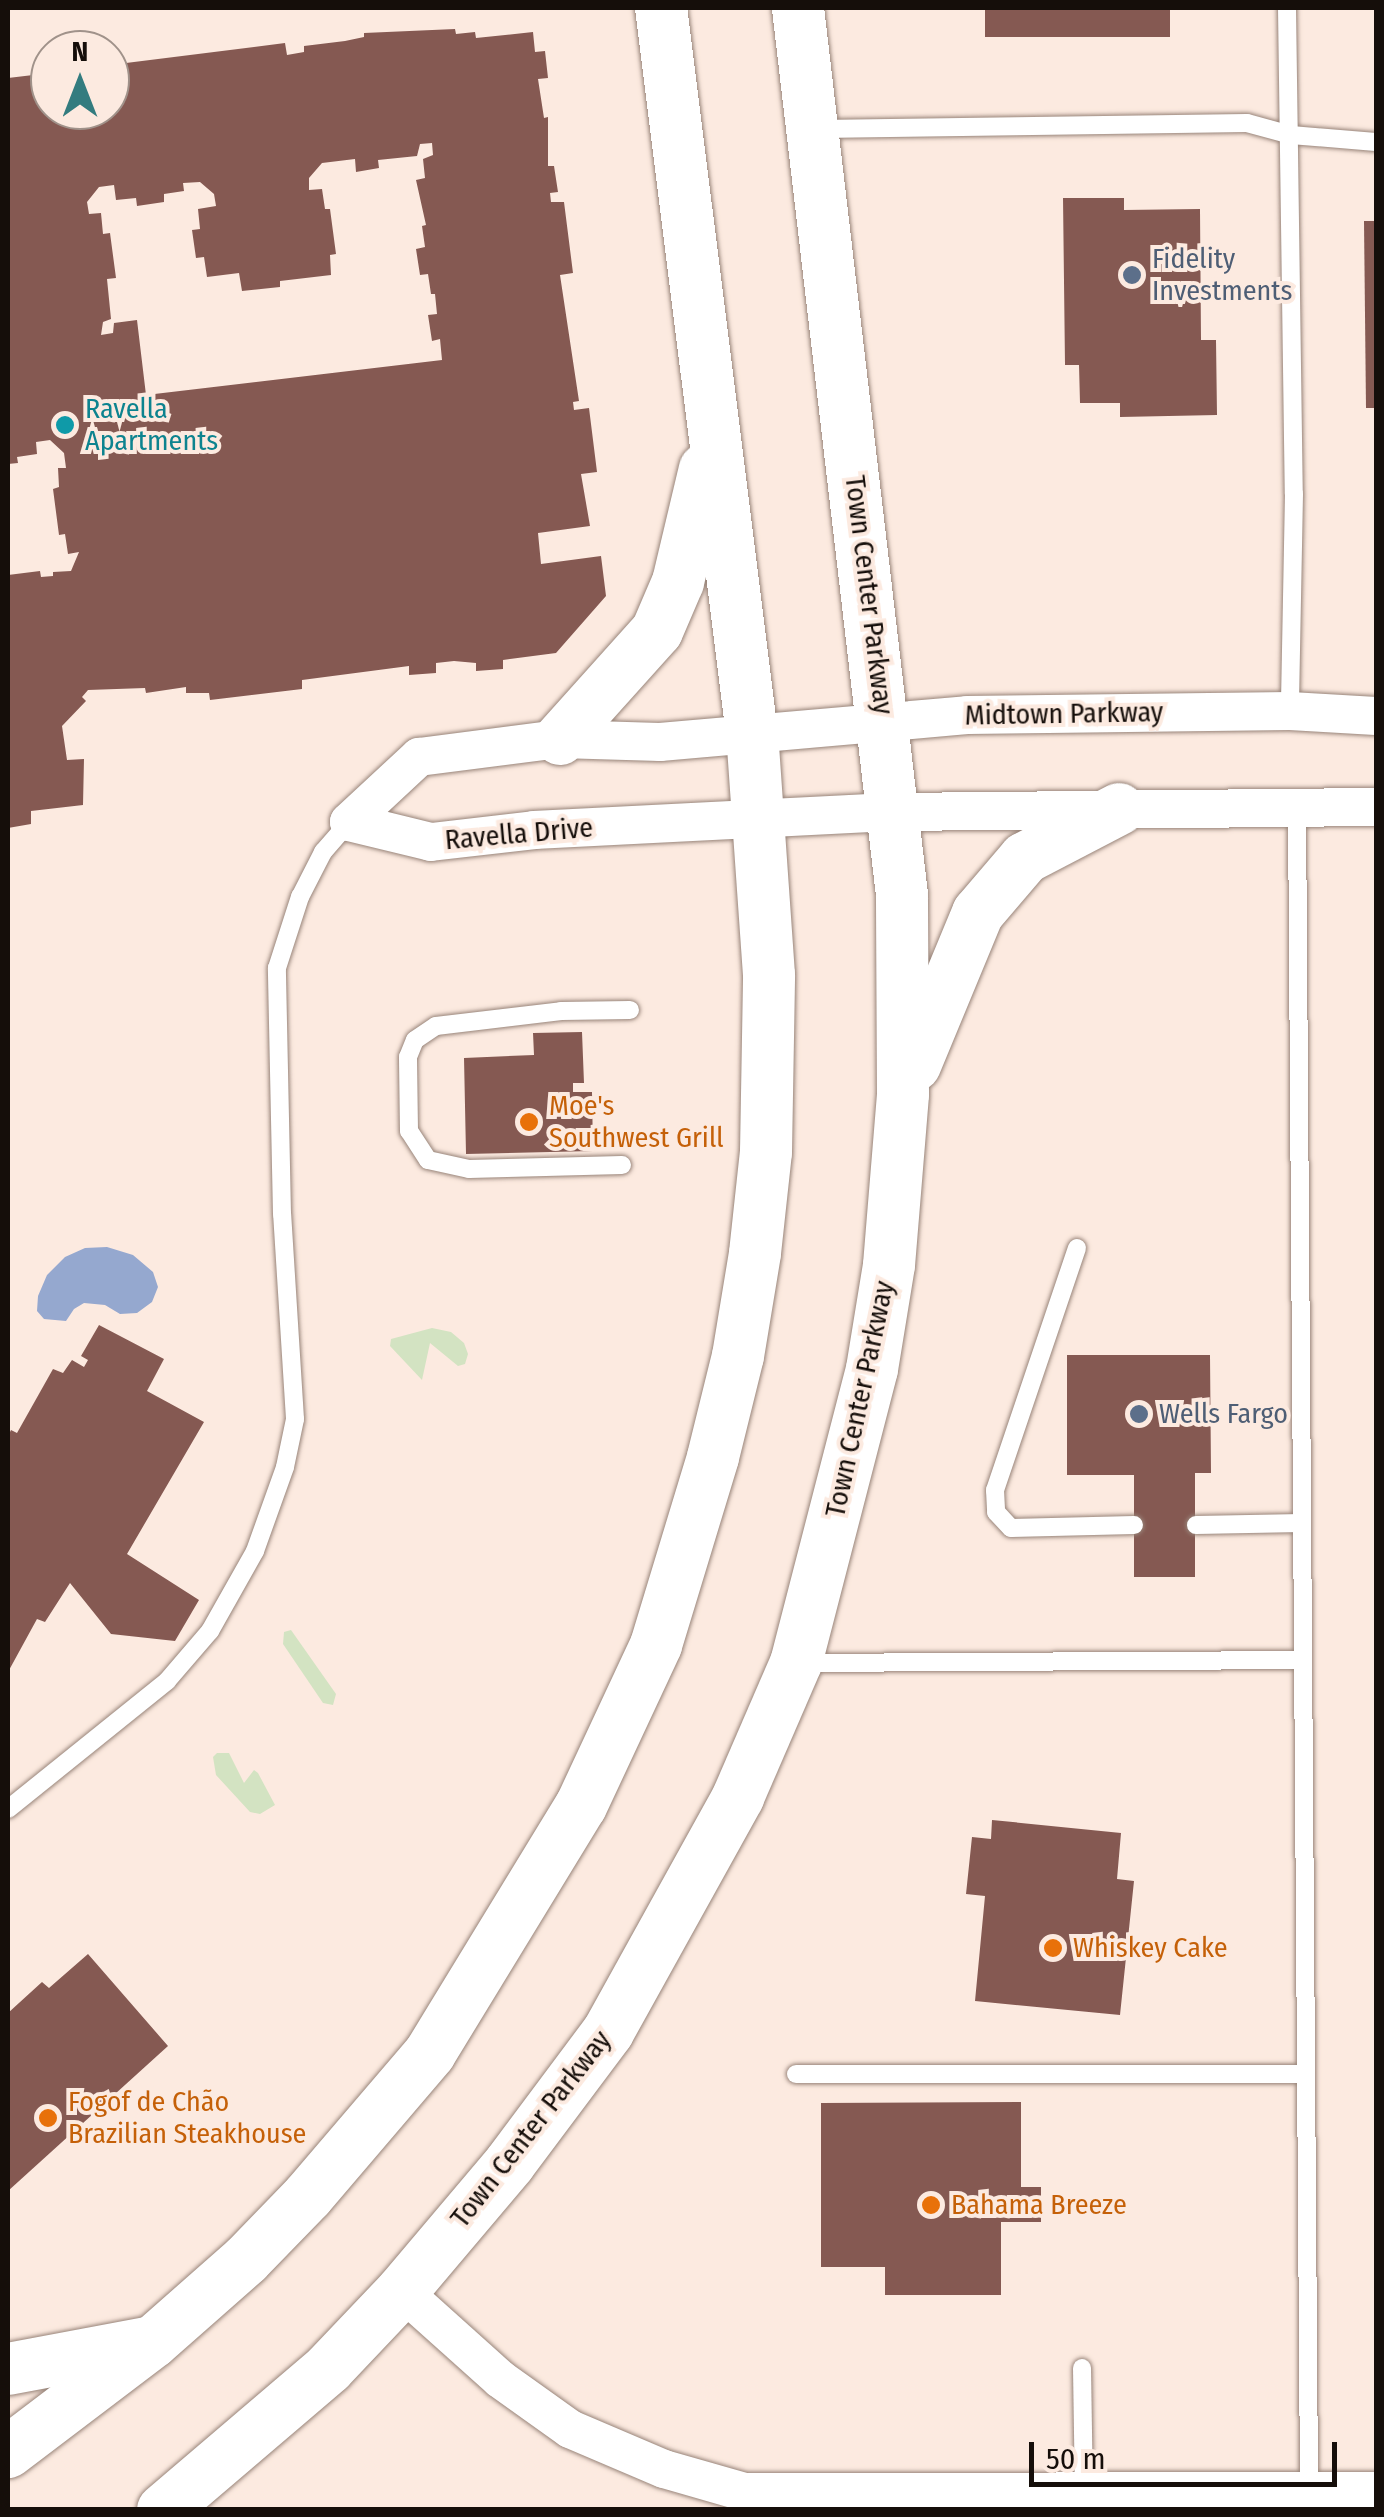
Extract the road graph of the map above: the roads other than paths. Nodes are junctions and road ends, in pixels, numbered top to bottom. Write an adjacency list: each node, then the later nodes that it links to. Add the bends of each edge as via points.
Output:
1 (661, 8): 7 (main road)
2 (798, 8): 4 (main road, Town Center Parkway)
3 (1287, 8): 5 (lane)
4 (812, 130): 5 (lane, via 1247,123); 10 (main road, Town Center Parkway)
5 (1291, 135): 6 (lane); 8 (lane)
6 (1376, 142)
7 (713, 438): 11 (main road); 12 (main road, via 678,582 657,631)
8 (1290, 711): 9 (street, Midtown Parkway); 10 (street, Midtown Parkway)
9 (1376, 716)
10 (884, 718): 11 (street, Midtown Parkway); 16 (main road, Town Center Parkway)
11 (752, 734): 12 (street, via 660,742); 17 (main road)
12 (560, 739): 18 (street, via 419,758)
13 (1376, 807): 14 (street)
14 (1297, 808): 15 (street); 23 (lane)
15 (1119, 809): 16 (street); 20 (main road, via 1025,858 978,913)
16 (895, 812): 17 (street); 20 (main road, Town Center Parkway)
17 (760, 819): 18 (street, Ravella Drive, via 430,842); 32 (main road, via 771,1047 755,1252 713,1457 656,1646 582,1806 430,2053 308,2196)
18 (350, 822): 28 (lane, via 323,852 300,896 277,968 295,1419 286,1468 255,1550 210,1631 167,1681)
19 (630, 1010): 21 (lane, via 436,1026 415,1040 408,1057 408,1130 428,1160 469,1170)
20 (903, 1094): 27 (main road, Town Center Parkway, via 889,1265 872,1369)
21 (622, 1165)
22 (1077, 1248): 24 (lane, via 995,1490 996,1512 1011,1528)
23 (1302, 1523): 25 (lane); 26 (lane)
24 (1134, 1525)
25 (1196, 1525)
26 (1303, 1660): 27 (lane); 30 (lane)
27 (796, 1663): 31 (main road, Town Center Parkway, via 738,1797 608,2032)
28 (8, 1809)
29 (796, 2074): 30 (lane)
30 (1306, 2074): 39 (lane)
31 (402, 2291): 38 (street, via 500,2379 570,2429); 40 (main road, Town Center Parkway, via 329,2368)
32 (154, 2342): 34 (main road); 35 (main road)
33 (1082, 2368): 37 (lane)
34 (8, 2369)
35 (8, 2452)
36 (1376, 2491): 39 (street)
37 (1084, 2492): 38 (street); 39 (street)
38 (744, 2501)
39 (1309, 2501)
40 (163, 2510)

